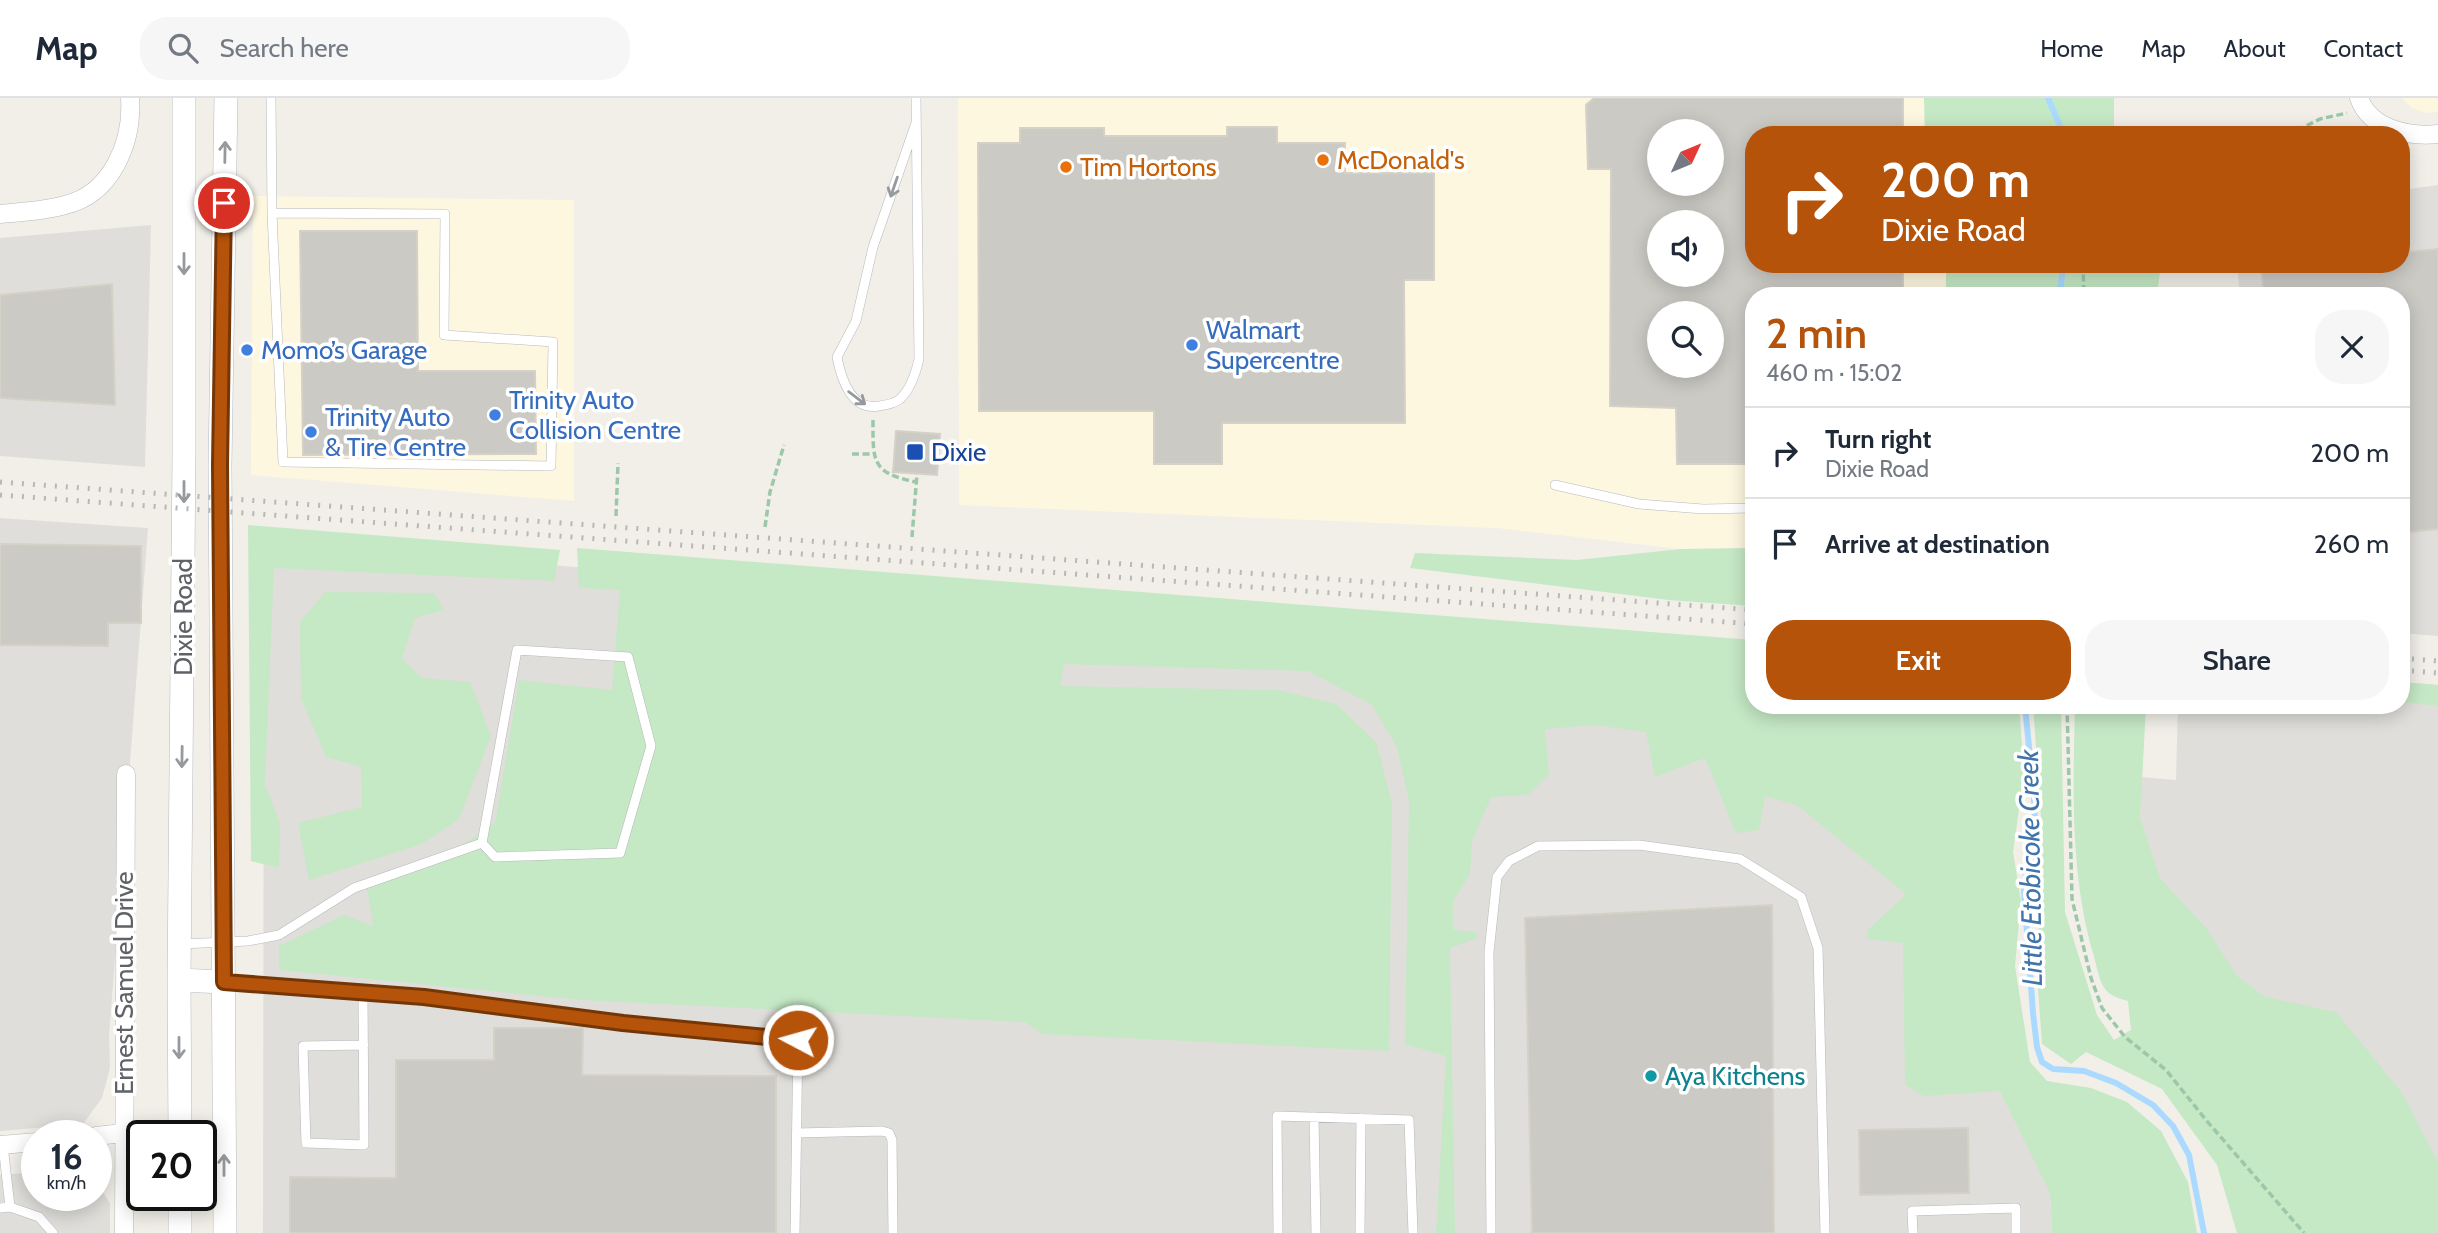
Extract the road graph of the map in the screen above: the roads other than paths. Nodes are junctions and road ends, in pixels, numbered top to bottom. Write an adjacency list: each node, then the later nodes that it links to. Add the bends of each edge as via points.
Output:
1 (130, 98): 12 (street, via 122,154 110,175 93,191 68,205)
2 (184, 98): 17 (main road, Dixie Road, one-way to 17)
3 (226, 98): 18 (main road, Dixie Road, one-way to 3, via 220,465)
4 (271, 98): 11 (lane)
5 (916, 98): 7 (lane)
6 (2361, 104): 8 (street)
7 (916, 123): 7 (lane, one-way to 7, via 873,247 856,321 837,357 846,388 857,401 873,407 900,399 919,359)
8 (2387, 126)
9 (2410, 133): 10 (street)
10 (2438, 134)
11 (272, 213): 11 (lane, via 445,214 444,335 553,342 551,466 283,463)
12 (0, 214)
13 (1555, 485): 14 (lane, via 1639,504)
14 (1745, 508)
15 (126, 774): 26 (street, Ernest Samuel Drive)
16 (482, 843): 16 (lane, via 517,650 628,657 651,746 620,853 495,857); 18 (lane, via 354,888 279,935)
17 (179, 944): 18 (lane); 19 (main road, Dixie Road)
18 (223, 944): 20 (main road, Dixie Road)
19 (179, 980): 20 (main road); 25 (main road, Dixie Road, one-way to 25)
20 (224, 982): 21 (lane); 36 (main road, Dixie Road, one-way to 20)
21 (363, 992): 22 (lane); 27 (lane, via 798,1040)
22 (364, 1045): 22 (lane, via 364,1145 306,1143 303,1046)
23 (1314, 1117): 24 (lane); 39 (lane, via 1277,1116); 40 (lane)
24 (1361, 1118): 41 (lane); 42 (lane, via 1409,1120)
25 (180, 1120)
26 (123, 1133): 28 (street); 34 (street, Ernest Samuel Drive)
27 (797, 1133): 37 (lane); 38 (lane, via 889,1133)
28 (112, 1134)
29 (21, 1143): 30 (street)
30 (1, 1145): 31 (lane)
31 (5, 1208): 33 (lane, via 38,1217)
32 (180, 1211): 35 (main road)
33 (53, 1233)
34 (124, 1233)
35 (180, 1233)
36 (225, 1233)
37 (795, 1233)
38 (894, 1233)
39 (1278, 1233)
40 (1316, 1233)
41 (1360, 1233)
42 (1413, 1233)
43 (1491, 1233): 44 (lane, via 1489,952 1497,877 1509,861 1538,845 1639,845 1740,859 1801,897 1818,948)
44 (1825, 1233)
45 (1913, 1233): 46 (lane, via 1912,1211 2016,1208)
46 (2016, 1233)

